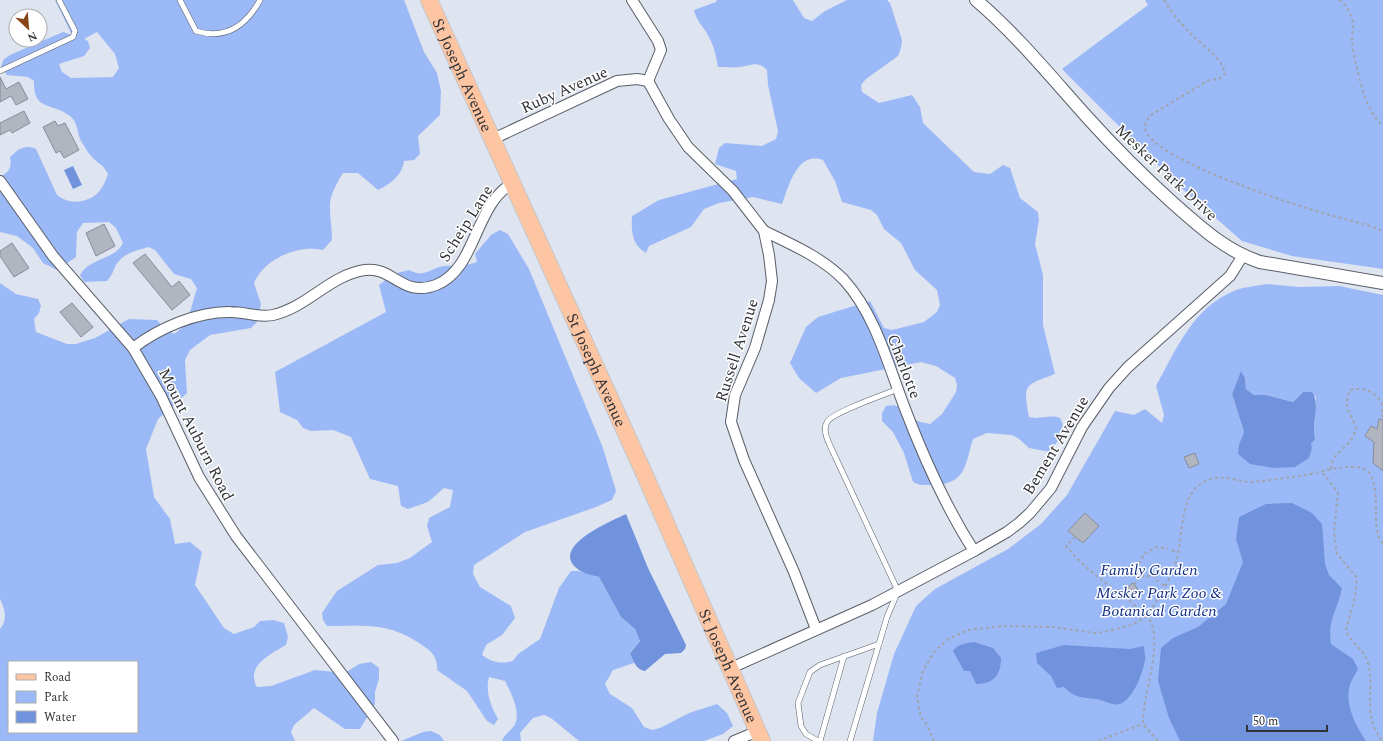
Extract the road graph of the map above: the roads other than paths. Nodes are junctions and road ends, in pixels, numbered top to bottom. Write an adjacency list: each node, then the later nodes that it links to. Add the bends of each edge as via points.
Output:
1 (59, 0): 7 (lane, via 75,31 73,37)
2 (180, 0): 3 (lane, via 196,31 209,35 225,32 245,22)
3 (260, 0)
4 (429, 0): 9 (main road, St Joseph Avenue)
5 (632, 0): 8 (street, via 661,50)
6 (976, 0): 13 (street, Mesker Park Drive, via 1004,26 1087,118 1158,189 1203,229)
7 (0, 71)
8 (648, 81): 9 (street, Ruby Avenue, via 617,81); 12 (street, Russell Avenue, via 669,119 688,146 733,190)
9 (493, 139): 11 (main road, St Joseph Avenue)
10 (0, 181): 15 (street, Mount Auburn Road, via 53,256)
11 (513, 183): 15 (street, Scheip Lane, via 497,194 461,263 452,274 437,284 412,288 377,270 366,269 342,276 307,300 273,315 218,312 165,329); 22 (main road, St Joseph Avenue)
12 (764, 230): 16 (street, Charlotte, via 814,258 844,281 877,335); 19 (street, Russell Avenue, via 772,281 769,300 755,348 735,395 731,422 744,460 794,572)
13 (1242, 256): 14 (street, Mesker Park Drive, via 1284,267); 17 (street, Bement Avenue, via 1230,276 1128,367 1109,388 1082,427 1051,488 1030,513 1007,532)
14 (1383, 283)
15 (133, 348): 24 (street, Mount Auburn Road, via 161,396 199,477 236,536)
16 (898, 390): 17 (street, Charlotte, via 935,480 954,519); 18 (lane, via 842,412 829,419 826,426 826,434 833,452)
17 (974, 551): 18 (street, Bement Avenue)
18 (898, 591): 19 (street, Bement Avenue); 20 (lane, via 886,617)
19 (816, 629): 22 (street, Bement Avenue)
20 (878, 644): 21 (lane); 27 (lane)
21 (844, 656): 26 (lane); 26 (lane, via 820,665 810,672 798,703 801,726 806,734)
22 (731, 668): 23 (main road, St Joseph Avenue)
23 (760, 736): 25 (street)
24 (393, 741)
25 (734, 741)
26 (819, 741)
27 (850, 741)

